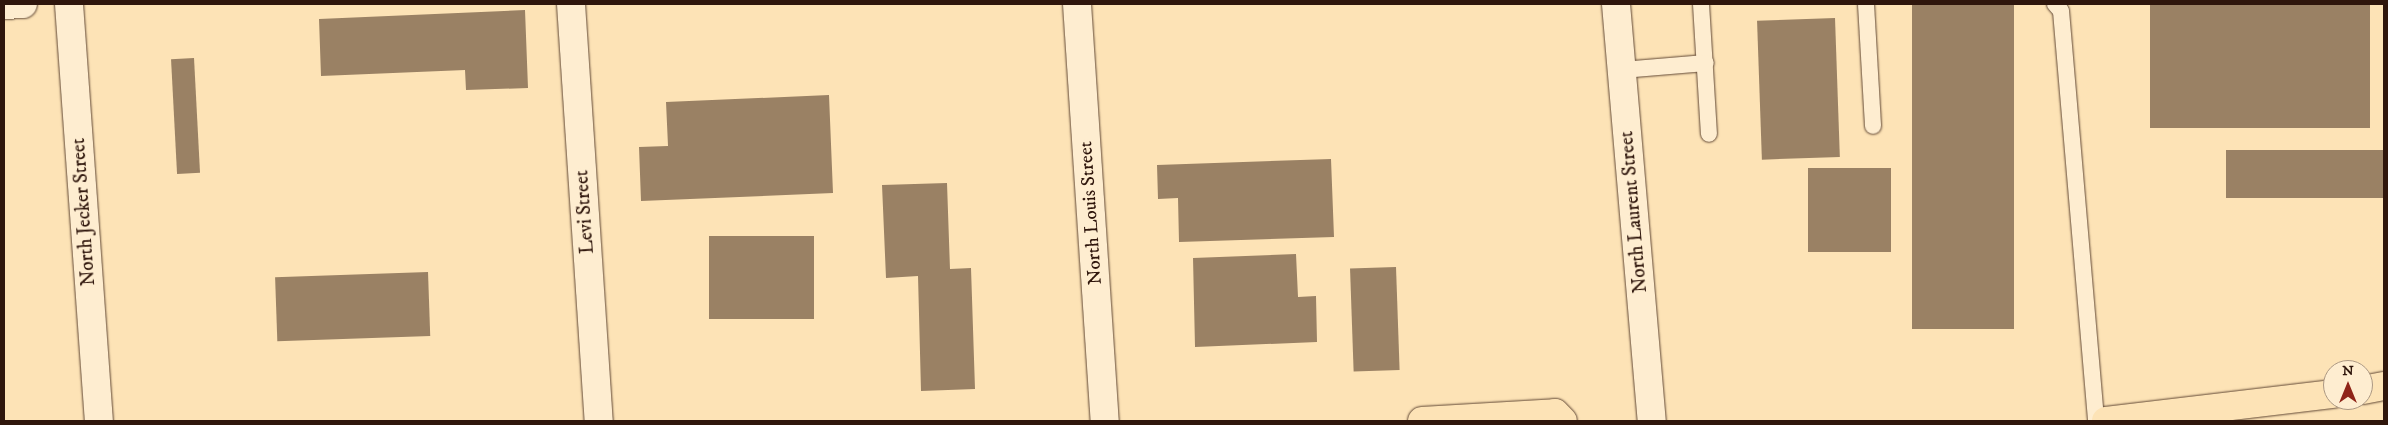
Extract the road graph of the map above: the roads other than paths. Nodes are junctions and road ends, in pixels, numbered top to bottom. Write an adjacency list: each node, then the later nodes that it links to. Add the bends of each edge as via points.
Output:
1 (22, 4): 9 (street)
2 (69, 4): 15 (street, North Jecker Street)
3 (571, 4): 16 (street, Levi Street)
4 (1076, 4): 17 (street, North Louis Street)
5 (1616, 4): 11 (street, North Laurent Street)
6 (1701, 4): 10 (lane)
7 (1866, 4): 12 (lane)
8 (2055, 4): 21 (lane, via 2061,12)
9 (4, 5)
10 (1706, 63): 11 (lane); 13 (lane)
11 (1622, 70): 20 (street, North Laurent Street)
12 (1873, 126)
13 (1709, 134)
14 (2323, 395): 22 (main road)
15 (99, 421)
16 (599, 421)
17 (1105, 421)
18 (1422, 421): 19 (main road, via 1555,413)
19 (1563, 421)
20 (1652, 421)
21 (2096, 421)
22 (2106, 421)

